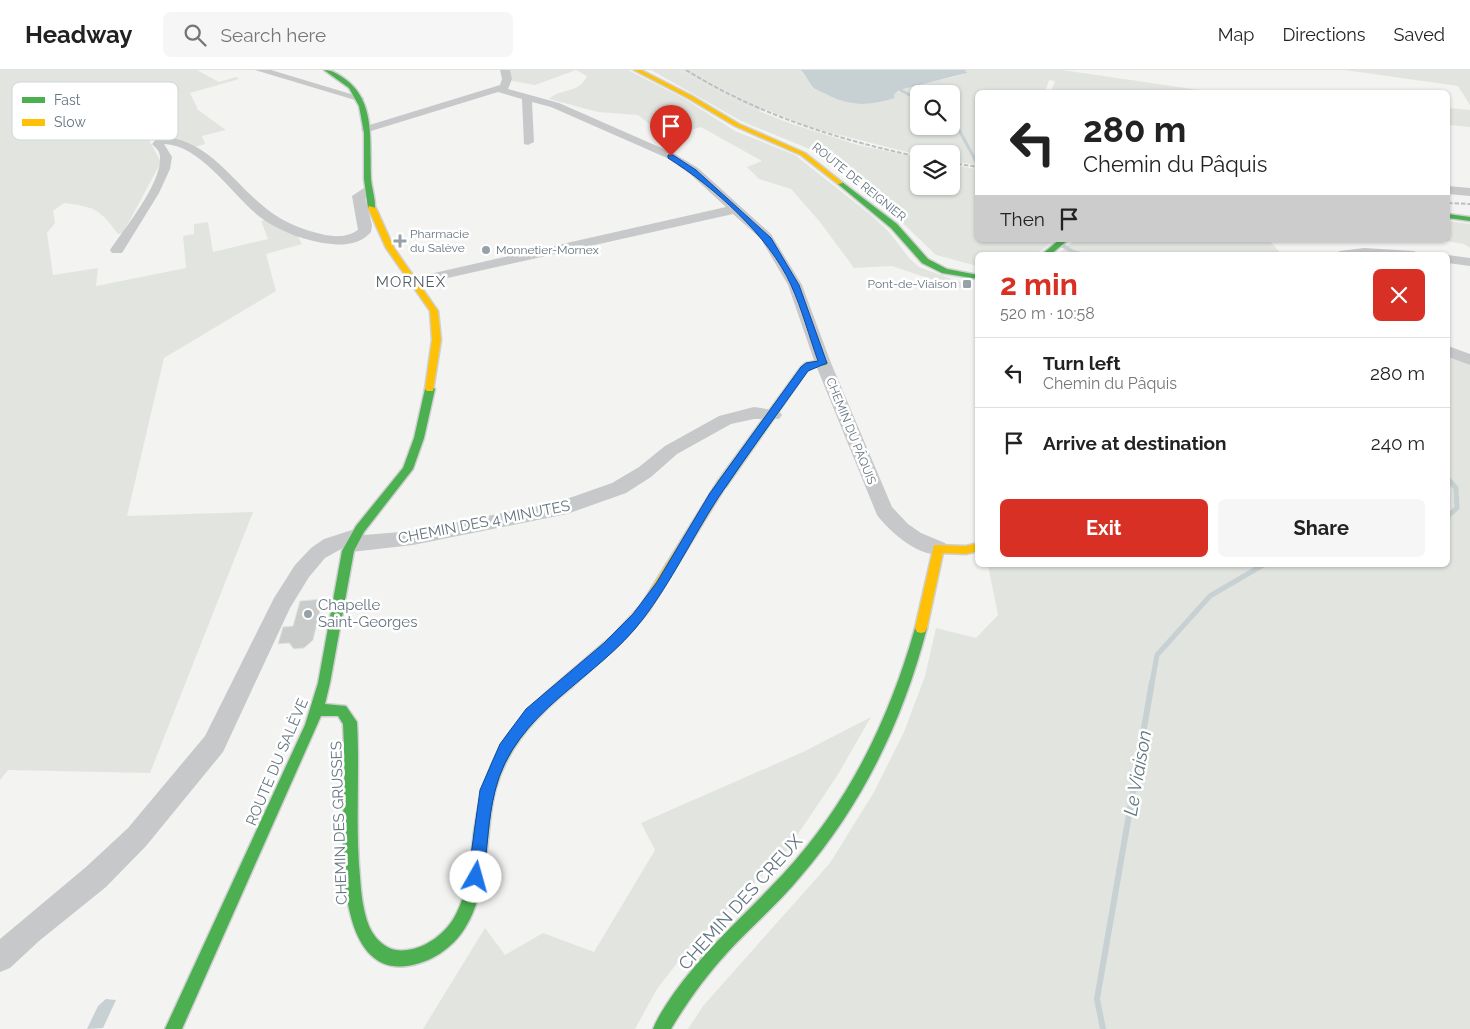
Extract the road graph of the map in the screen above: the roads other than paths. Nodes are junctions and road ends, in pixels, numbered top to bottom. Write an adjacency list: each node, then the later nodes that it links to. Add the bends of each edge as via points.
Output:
1 (260, 70): 5 (street)
2 (327, 70): 8 (main road, ROUTE DU SALÈVE, via 348,82)
3 (505, 70): 6 (street, via 507,84)
4 (638, 70): 24 (main road, ROUTE DE REIGNIER, via 741,127 803,154 887,220 925,261 946,271)
5 (276, 72): 8 (street)
6 (498, 89): 7 (street, CHEMIN DU PÂQUIS); 9 (street)
7 (527, 96): 12 (street); 16 (street, CHEMIN DU PÂQUIS, via 565,109 671,156 694,171)
8 (359, 98): 9 (main road, ROUTE DU SALÈVE)
9 (367, 128): 14 (main road, ROUTE DU SALÈVE)
10 (161, 140): 20 (street, via 157,142 167,158 164,169)
11 (174, 140): 14 (street, via 206,159 269,217 318,237 345,241 364,232 366,226 358,196)
12 (528, 142)
13 (1450, 190): 15 (street)
14 (368, 191): 25 (main road, ROUTE DU SALÈVE, via 385,241)
15 (1470, 192)
16 (736, 209): 25 (street); 28 (street, CHEMIN DU PÂQUIS, via 766,237 787,268)
17 (1450, 216): 18 (main road)
18 (1470, 219)
19 (1061, 242): 21 (main road)
20 (117, 250)
21 (1049, 252)
22 (1450, 259): 23 (street)
23 (1470, 262)
24 (975, 277)
25 (412, 282): 30 (main road, ROUTE DU SALÈVE, via 434,311 437,324 436,352 423,418 409,466)
26 (1450, 352): 27 (street)
27 (1470, 360)
28 (823, 363): 29 (main road, CHEMIN DES GRUSSES, via 804,369); 31 (street, CHEMIN DU PÂQUIS, via 884,510 907,534)
29 (773, 415): 30 (street, CHEMIN DES 4 MINUTES, via 754,413 725,420 671,450 619,488 560,509 413,538); 33 (main road, CHEMIN DES GRUSSES, via 714,495 661,585 637,618 609,647 531,714 505,749 488,790 474,890 468,908 460,924 446,939 415,958 395,959 380,952 370,943 360,924 354,892 350,722 338,708)
30 (353, 540): 33 (main road, ROUTE DU SALÈVE, via 344,566); 34 (street, CHEMIN DES 4 MINUTES, via 331,544 302,571 278,610 214,744 137,837 96,877)
31 (938, 548): 32 (main road, CHEMIN DU PÂQUIS); 36 (main road, CHEMIN DES CREUX, via 901,699 856,785 805,860 770,900 721,946 689,985)
32 (975, 548)
33 (317, 710): 35 (main road, ROUTE DU SALÈVE, via 287,785)
34 (0, 958)
35 (173, 1029)
36 (661, 1029)

